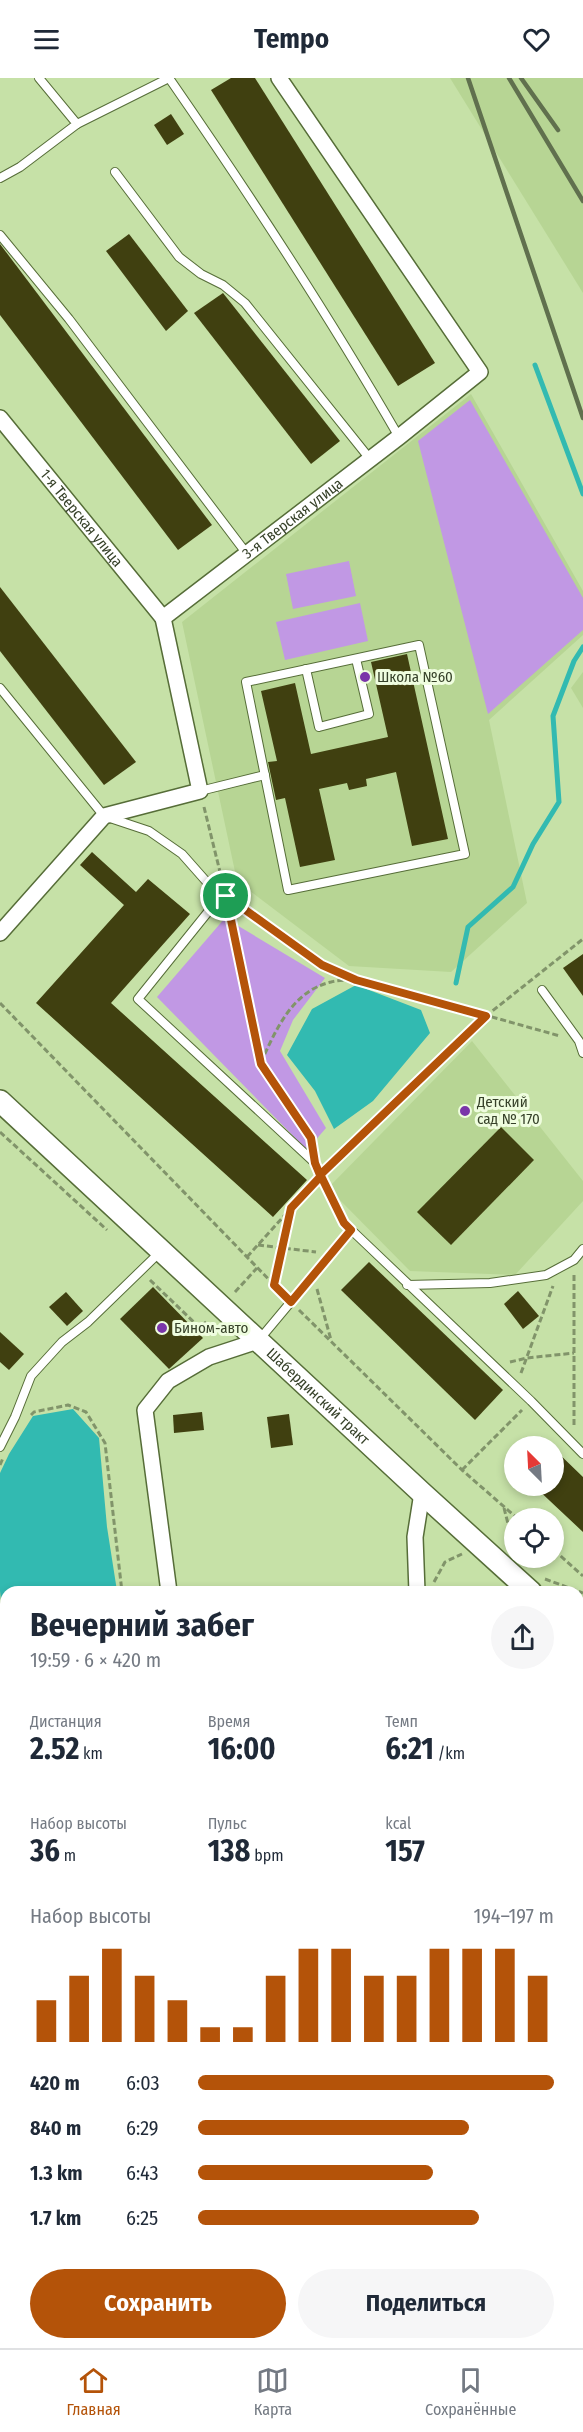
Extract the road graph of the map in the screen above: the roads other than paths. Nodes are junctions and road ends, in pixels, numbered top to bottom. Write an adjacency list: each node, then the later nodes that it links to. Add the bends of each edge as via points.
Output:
1 (39, 78): 4 (lane)
2 (169, 78): 4 (lane); 9 (lane, via 305,282)
3 (279, 78): 9 (street, 3-я Тверская улица, via 480,372)
4 (77, 124): 6 (lane)
5 (115, 172): 10 (lane, via 179,257 245,303)
6 (0, 178)
7 (0, 235): 11 (lane, via 69,319)
8 (0, 418): 12 (street, 1-я Тверская улица)
9 (399, 437): 10 (street, 3-я Тверская улица)
10 (370, 459): 11 (street, 3-я Тверская улица)
11 (247, 554): 12 (street, 3-я Тверская улица)
12 (163, 618): 17 (street)
13 (356, 659): 14 (lane); 14 (lane, via 369,714 319,726); 16 (lane, via 419,645 465,854 288,890)
14 (306, 669): 16 (lane, via 246,682)
15 (0, 688): 18 (lane)
16 (265, 775): 17 (lane)
17 (200, 791): 18 (street)
18 (104, 816): 19 (street); 23 (lane, via 149,831 182,854 223,896 138,999 315,1163)
19 (1, 931)
20 (542, 990): 21 (lane, via 579,1041)
21 (583, 1053)
22 (0, 1101): 25 (main road, Шабердинский тракт)
23 (351, 1230): 26 (lane); 27 (lane)
24 (583, 1249): 26 (lane, via 574,1260 546,1275 490,1283)
25 (162, 1251): 27 (main road, Шабердинский тракт); 28 (lane, via 62,1342 31,1376)
26 (407, 1285): 29 (lane)
27 (258, 1341): 30 (main road, Шабердинский тракт); 31 (street, via 209,1357 168,1381 145,1410)
28 (0, 1447)
29 (583, 1454)
30 (422, 1493): 32 (street, via 415,1537); 33 (main road, Шабердинский тракт)
31 (168, 1586)
32 (417, 1586)
33 (524, 1586)

